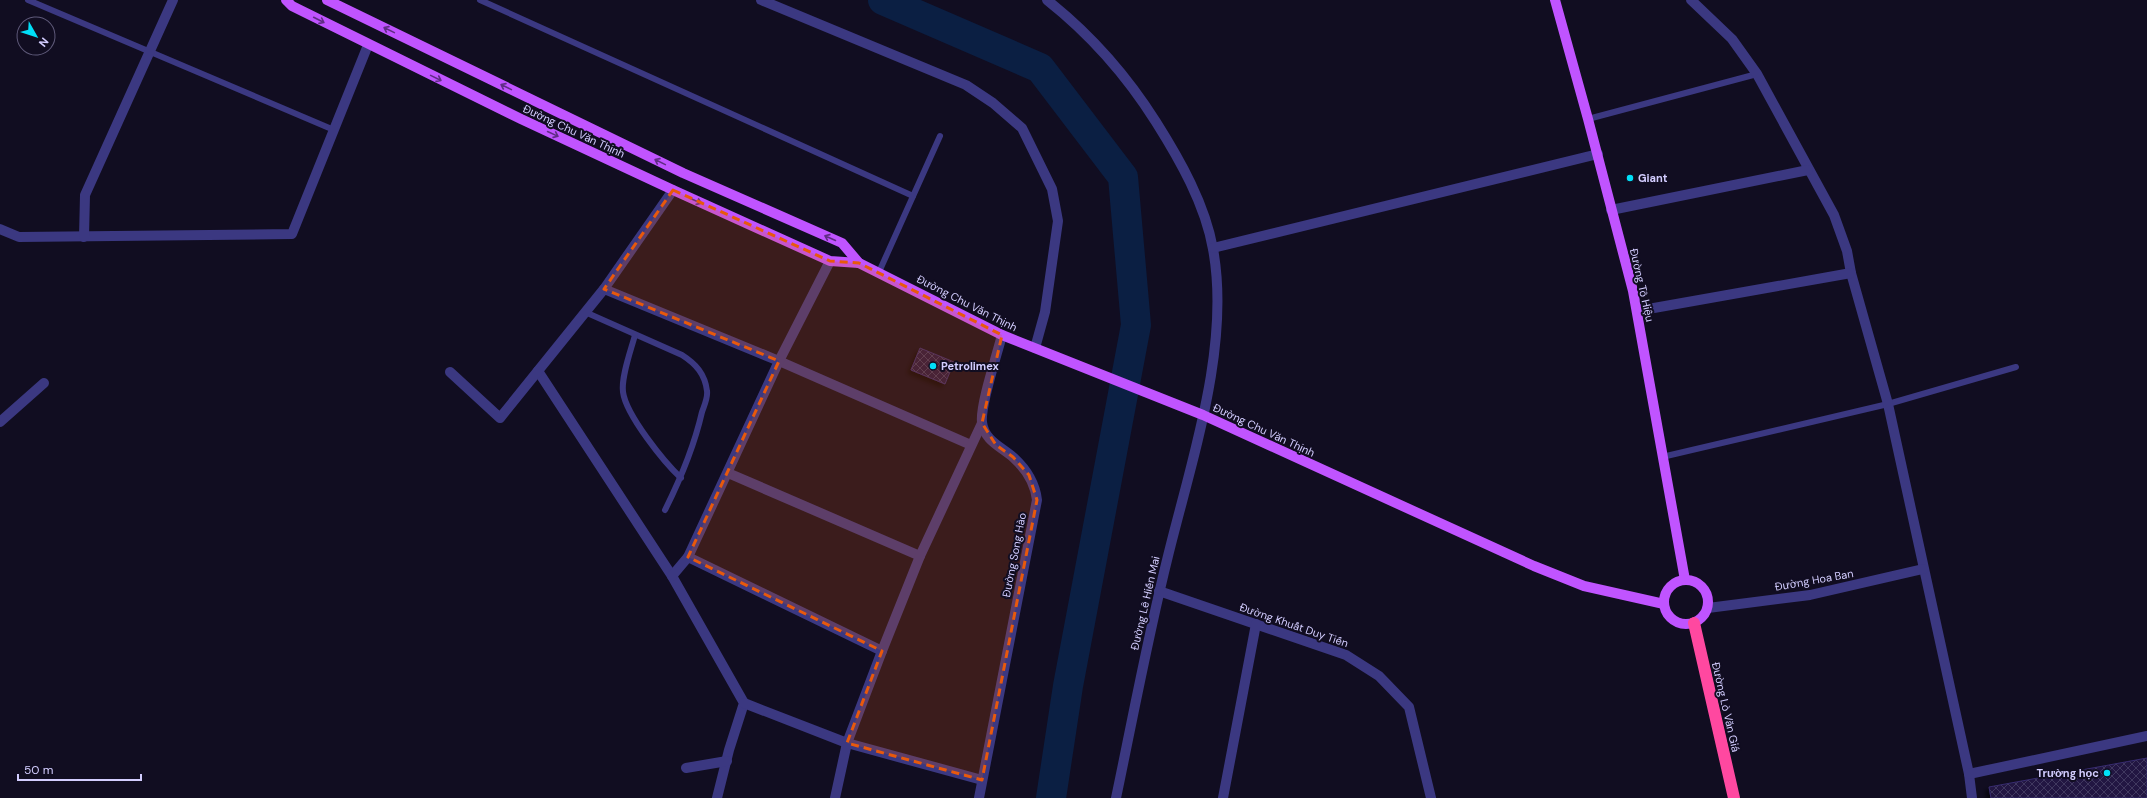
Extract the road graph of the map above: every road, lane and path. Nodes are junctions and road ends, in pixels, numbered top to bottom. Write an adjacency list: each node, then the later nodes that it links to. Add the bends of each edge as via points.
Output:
1 (28, 0): 11 (lane)
2 (173, 0): 11 (street)
3 (286, 0): 10 (main road, Đường Chu Văn Thịnh, one-way to 10, via 292,6)
4 (327, 0): 25 (main road, Đường Chu Văn Thịnh, one-way to 4, via 842,243 683,173)
5 (480, 0): 19 (lane)
6 (761, 0): 33 (street, via 966,85 993,103 1022,128 1052,189 1058,220 1045,312)
7 (1047, 0): 23 (street, Đường Lê Hiến Mai, via 1091,39 1146,106 1169,142 1196,196)
8 (1555, 0): 13 (main road, Đường Tô Hiệu)
9 (1691, 0): 12 (street, via 1732,39)
10 (368, 45): 14 (street); 18 (main road, Đường Chu Văn Thịnh, one-way to 18)
11 (150, 52): 14 (lane); 22 (street, via 85,195)
12 (1757, 74): 13 (lane); 17 (street)
13 (1588, 119): 16 (main road, Đường Tô Hiệu)
14 (334, 130): 22 (street, via 292,234)
15 (940, 136): 19 (lane)
16 (1598, 154): 20 (main road, Đường Tô Hiệu); 23 (street)
17 (1808, 170): 20 (street); 27 (street, via 1834,215 1847,251)
18 (672, 190): 24 (main road, Đường Chu Văn Thịnh, one-way to 24); 28 (street)
19 (913, 196): 26 (lane)
20 (1612, 210): 30 (main road, Đường Tô Hiệu)
21 (0, 229): 22 (street, via 19,237)
22 (84, 237)
23 (1213, 248): 40 (street, Đường Lê Hiến Mai, via 1217,317)
24 (830, 261): 25 (main road, Đường Chu Văn Thịnh); 34 (street)
25 (859, 262): 26 (main road, Đường Chu Văn Thịnh)
26 (879, 272): 32 (main road, Đường Chu Văn Thịnh)
27 (1851, 273): 30 (street); 39 (street)
28 (604, 289): 29 (street); 34 (street)
29 (585, 312): 31 (lane); 36 (street)
30 (1637, 312): 44 (main road, Đường Tô Hiệu)
31 (635, 335): 46 (lane, via 622,392 629,408 659,455); 46 (lane, via 692,362 703,374 707,392 696,439)
32 (1002, 335): 33 (main road, Đường Chu Văn Thịnh); 42 (street)
33 (1035, 348): 40 (main road, Đường Chu Văn Thịnh)
34 (779, 361): 43 (street); 45 (street)
35 (2016, 367): 39 (lane)
36 (538, 371): 37 (street, via 500,418); 51 (street)
37 (450, 372)
38 (44, 383): 41 (street)
39 (1888, 404): 44 (lane); 50 (street)
40 (1203, 415): 53 (street, Đường Lê Hiến Mai); 54 (main road, Đường Chu Văn Thịnh, via 1534,566 1584,586)
41 (0, 422)
42 (982, 423): 43 (street); 65 (street, Đường Song Hào, via 987,435 996,445 1013,457 1029,475 1036,490 1037,500)
43 (972, 445): 48 (street)
44 (1662, 457): 52 (main road, Đường Tô Hiệu)
45 (728, 473): 48 (street); 49 (street)
46 (681, 478): 47 (lane)
47 (665, 510)
48 (920, 556): 58 (street)
49 (688, 557): 51 (street); 58 (street)
50 (1923, 569): 55 (street, Đường Hoa Ban, via 1810,595); 64 (street)
51 (672, 576): 59 (street)
52 (1685, 580): 54 (main road, via 1669,587); 55 (main road, via 1698,583 1703,588)
53 (1159, 590): 57 (street, Đường Khuất Duy Tiến); 69 (street, Đường Lê Hiến Mai)
54 (1664, 604): 56 (main road, via 1665,610 1674,621 1680,624)
55 (1708, 608): 56 (main road)
56 (1694, 623): 72 (highway, Đường Lò Văn Giá)
57 (1256, 624): 70 (street); 71 (street, Đường Khuất Duy Tiến, via 1346,655 1379,676 1409,707)
58 (882, 651): 61 (street)
59 (744, 703): 61 (street); 62 (street)
60 (2147, 736): 64 (street)
61 (847, 743): 65 (street); 67 (street)
62 (726, 761): 63 (street); 66 (street)
63 (686, 768)
64 (1969, 774): 73 (street)
65 (982, 780): 68 (street, Đường Song Hào)
66 (717, 798)
67 (835, 798)
68 (979, 798)
69 (1116, 798)
70 (1223, 798)
71 (1430, 798)
72 (1734, 798)
73 (1972, 798)

